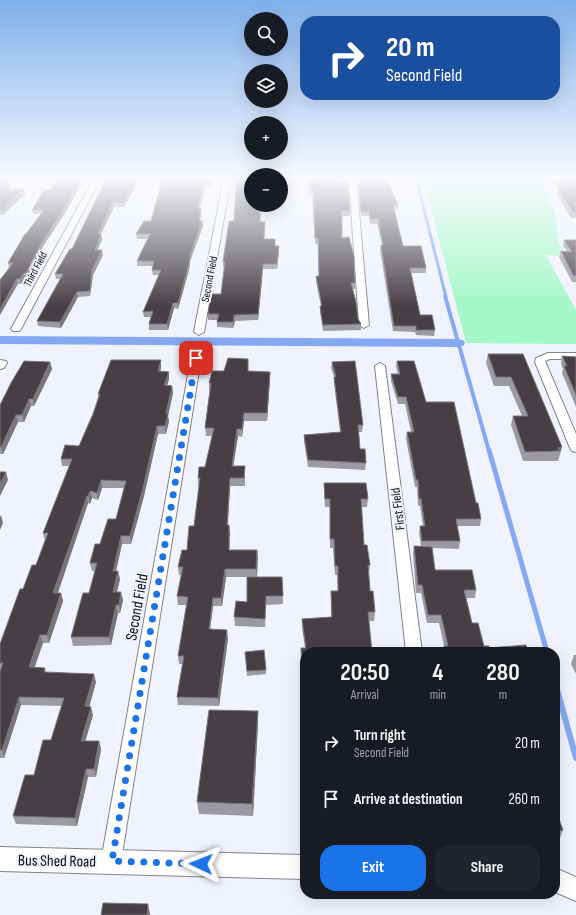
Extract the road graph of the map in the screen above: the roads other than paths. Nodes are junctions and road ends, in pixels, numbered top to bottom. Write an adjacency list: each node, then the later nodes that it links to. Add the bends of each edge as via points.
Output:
1 (75, 221): 5 (street, Third Field)
2 (220, 221): 6 (street, Second Field)
3 (355, 221): 4 (street)
4 (364, 325)
5 (16, 329)
6 (199, 332)
7 (576, 356): 10 (street, via 548,356 540,360)
8 (196, 358): 13 (street, Second Field)
9 (380, 366): 11 (street, First Field)
10 (576, 448)
11 (413, 647)
12 (0, 859): 13 (street, Bus Shed Road)
13 (112, 861): 14 (street, Bus Shed Road)
14 (300, 867)
15 (560, 882): 16 (street)
16 (576, 889)

